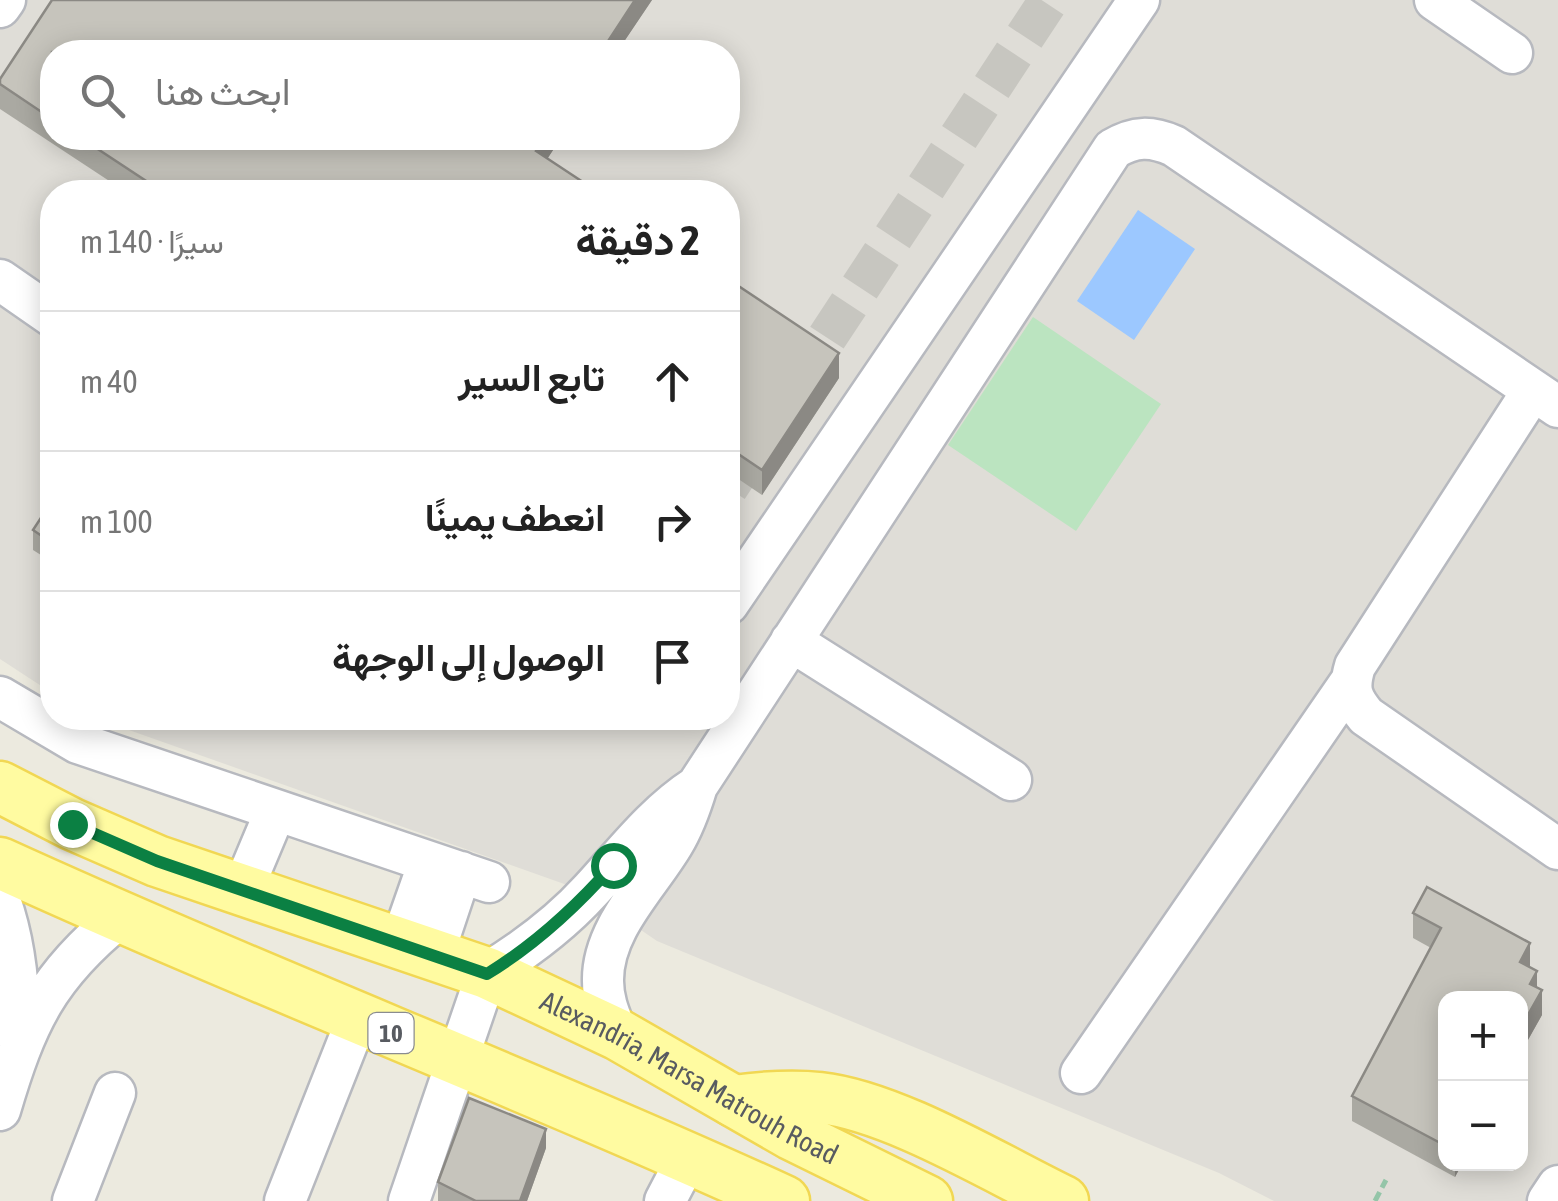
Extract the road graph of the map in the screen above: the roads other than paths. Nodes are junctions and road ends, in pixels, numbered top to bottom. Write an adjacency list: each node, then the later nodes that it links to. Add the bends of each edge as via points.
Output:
1 (4, 0): 4 (street)
2 (1139, 0): 9 (street)
3 (1435, 0): 5 (street)
4 (0, 7)
5 (1512, 53)
6 (0, 280): 7 (street)
7 (40, 308)
8 (1546, 399): 10 (street, via 1174,146 1143,137 1127,141 1102,161); 11 (street, via 1355,666)
9 (740, 586)
10 (792, 640): 13 (street); 17 (street)
11 (1349, 684): 21 (street, via 1366,716); 34 (street)
12 (0, 697): 14 (street)
13 (740, 720)
14 (40, 721)
15 (55, 730): 20 (street, via 78,744)
16 (733, 730): 18 (street)
17 (1011, 780)
18 (697, 786): 26 (street, via 651,822); 28 (street, via 674,844)
19 (0, 787): 23 (main road, Alexandria, Marsa Matrouh Road, via 157,861)
20 (276, 810): 23 (street); 27 (street, via 460,872)
21 (1558, 850)
22 (0, 863): 25 (main road, 10)
23 (242, 891): 27 (main road, Alexandria, Marsa Matrouh Road)
24 (0, 900): 32 (street, via 16,967)
25 (120, 918): 30 (main road, 10); 32 (street, via 52,986)
26 (559, 921): 28 (street); 29 (street)
27 (418, 948): 29 (main road, Alexandria, Marsa Matrouh Road)
28 (608, 951): 31 (street, via 606,1008)
29 (487, 974): 31 (main road, Alexandria, Marsa Matrouh Road); 33 (street)
30 (358, 1019): 33 (main road, 10); 41 (street)
31 (618, 1034): 36 (main road, Alexandria, Marsa Matrouh Road)
32 (19, 1046): 37 (street)
33 (457, 1061): 38 (main road, 10); 42 (street)
34 (1081, 1073)
35 (115, 1092): 40 (street)
36 (734, 1101): 45 (main road, Alexandria, Marsa Matrouh Road); 46 (main road, via 808,1097 866,1108)
37 (0, 1110)
38 (688, 1157): 43 (street); 44 (main road, 10)
39 (1558, 1186): 47 (street)
40 (73, 1201)
41 (284, 1201)
42 (409, 1201)
43 (665, 1201)
44 (784, 1201)
45 (927, 1201)
46 (1063, 1201)
47 (1548, 1201)

